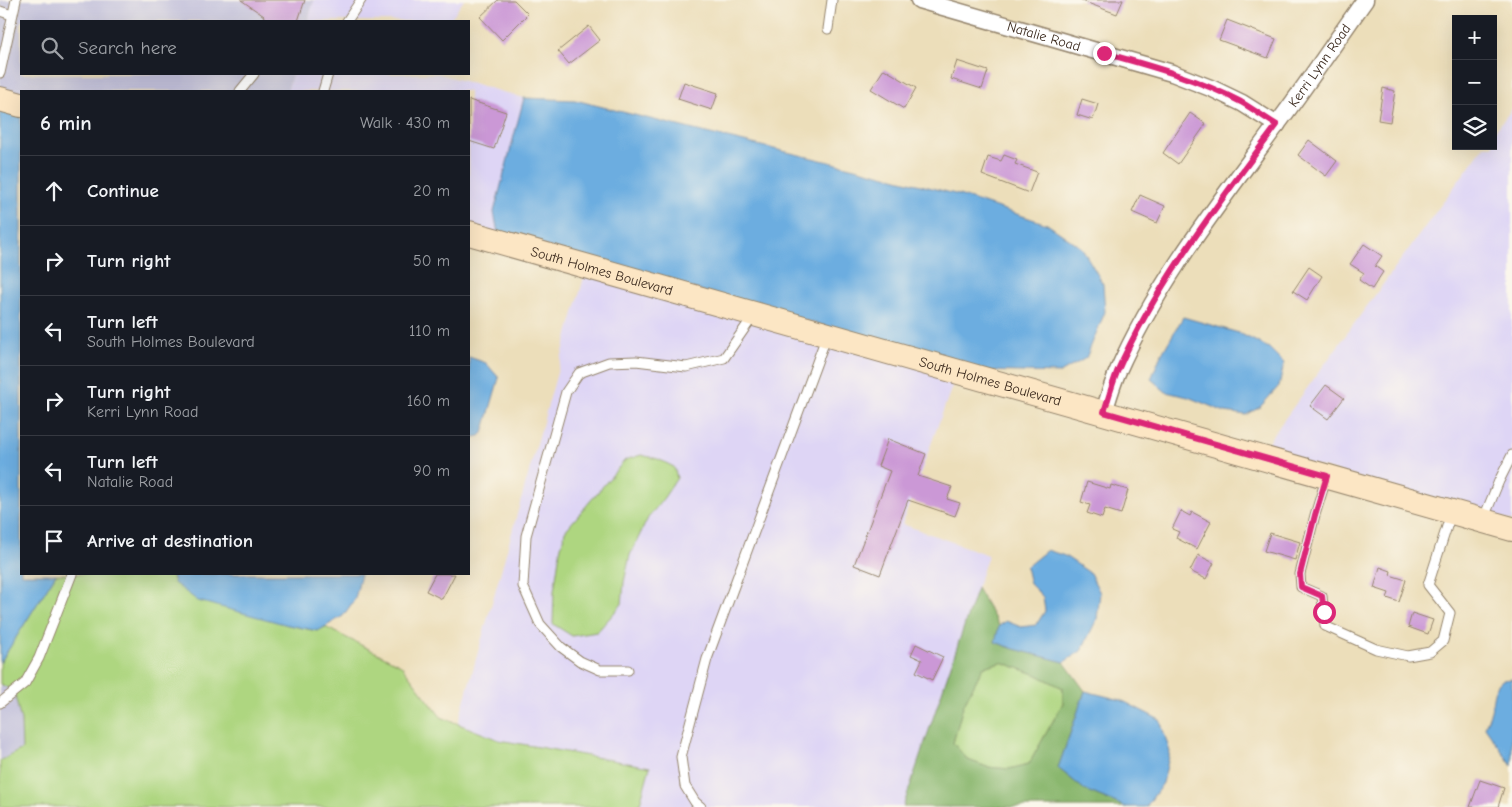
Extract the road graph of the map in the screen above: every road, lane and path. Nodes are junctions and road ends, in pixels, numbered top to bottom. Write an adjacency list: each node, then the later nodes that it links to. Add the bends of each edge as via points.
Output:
1 (16, 0): 7 (lane)
2 (361, 0): 8 (lane)
3 (832, 0): 9 (lane)
4 (919, 0): 18 (street, Natalie Road, via 1172,73 1213,88)
5 (1365, 0): 18 (street, Kerri Lynn Road)
6 (0, 11): 7 (lane)
7 (12, 15): 10 (lane)
8 (347, 20)
9 (828, 29)
10 (4, 37): 11 (lane)
11 (0, 72)
12 (253, 75): 14 (lane)
13 (328, 75): 15 (lane)
14 (241, 90)
15 (324, 90)
16 (0, 99): 17 (main road)
17 (20, 105)
18 (1277, 125): 22 (street, Kerri Lynn Road, via 1172,271 1117,373)
19 (470, 233): 20 (main road, South Holmes Boulevard)
20 (754, 314): 21 (main road, South Holmes Boulevard); 29 (lane, via 724,358 686,367 636,361 609,362 579,373 566,392 526,536 523,586 540,624 561,647 600,670)
21 (828, 335): 22 (main road, South Holmes Boulevard); 31 (lane, via 707,659 680,757 685,786)
22 (1104, 412): 24 (main road, South Holmes Boulevard)
23 (1512, 455): 26 (lane)
24 (1327, 476): 25 (main road, South Holmes Boulevard); 25 (lane, via 1300,574 1301,587 1322,596 1325,626 1376,649 1408,656 1430,652 1443,641 1450,613 1428,585)
25 (1452, 512): 26 (main road, South Holmes Boulevard)
26 (1483, 520): 27 (main road, South Holmes Boulevard)
27 (1512, 529)
28 (72, 575): 30 (lane, via 39,658 25,682)
29 (628, 670)
30 (0, 703)
31 (701, 807)

